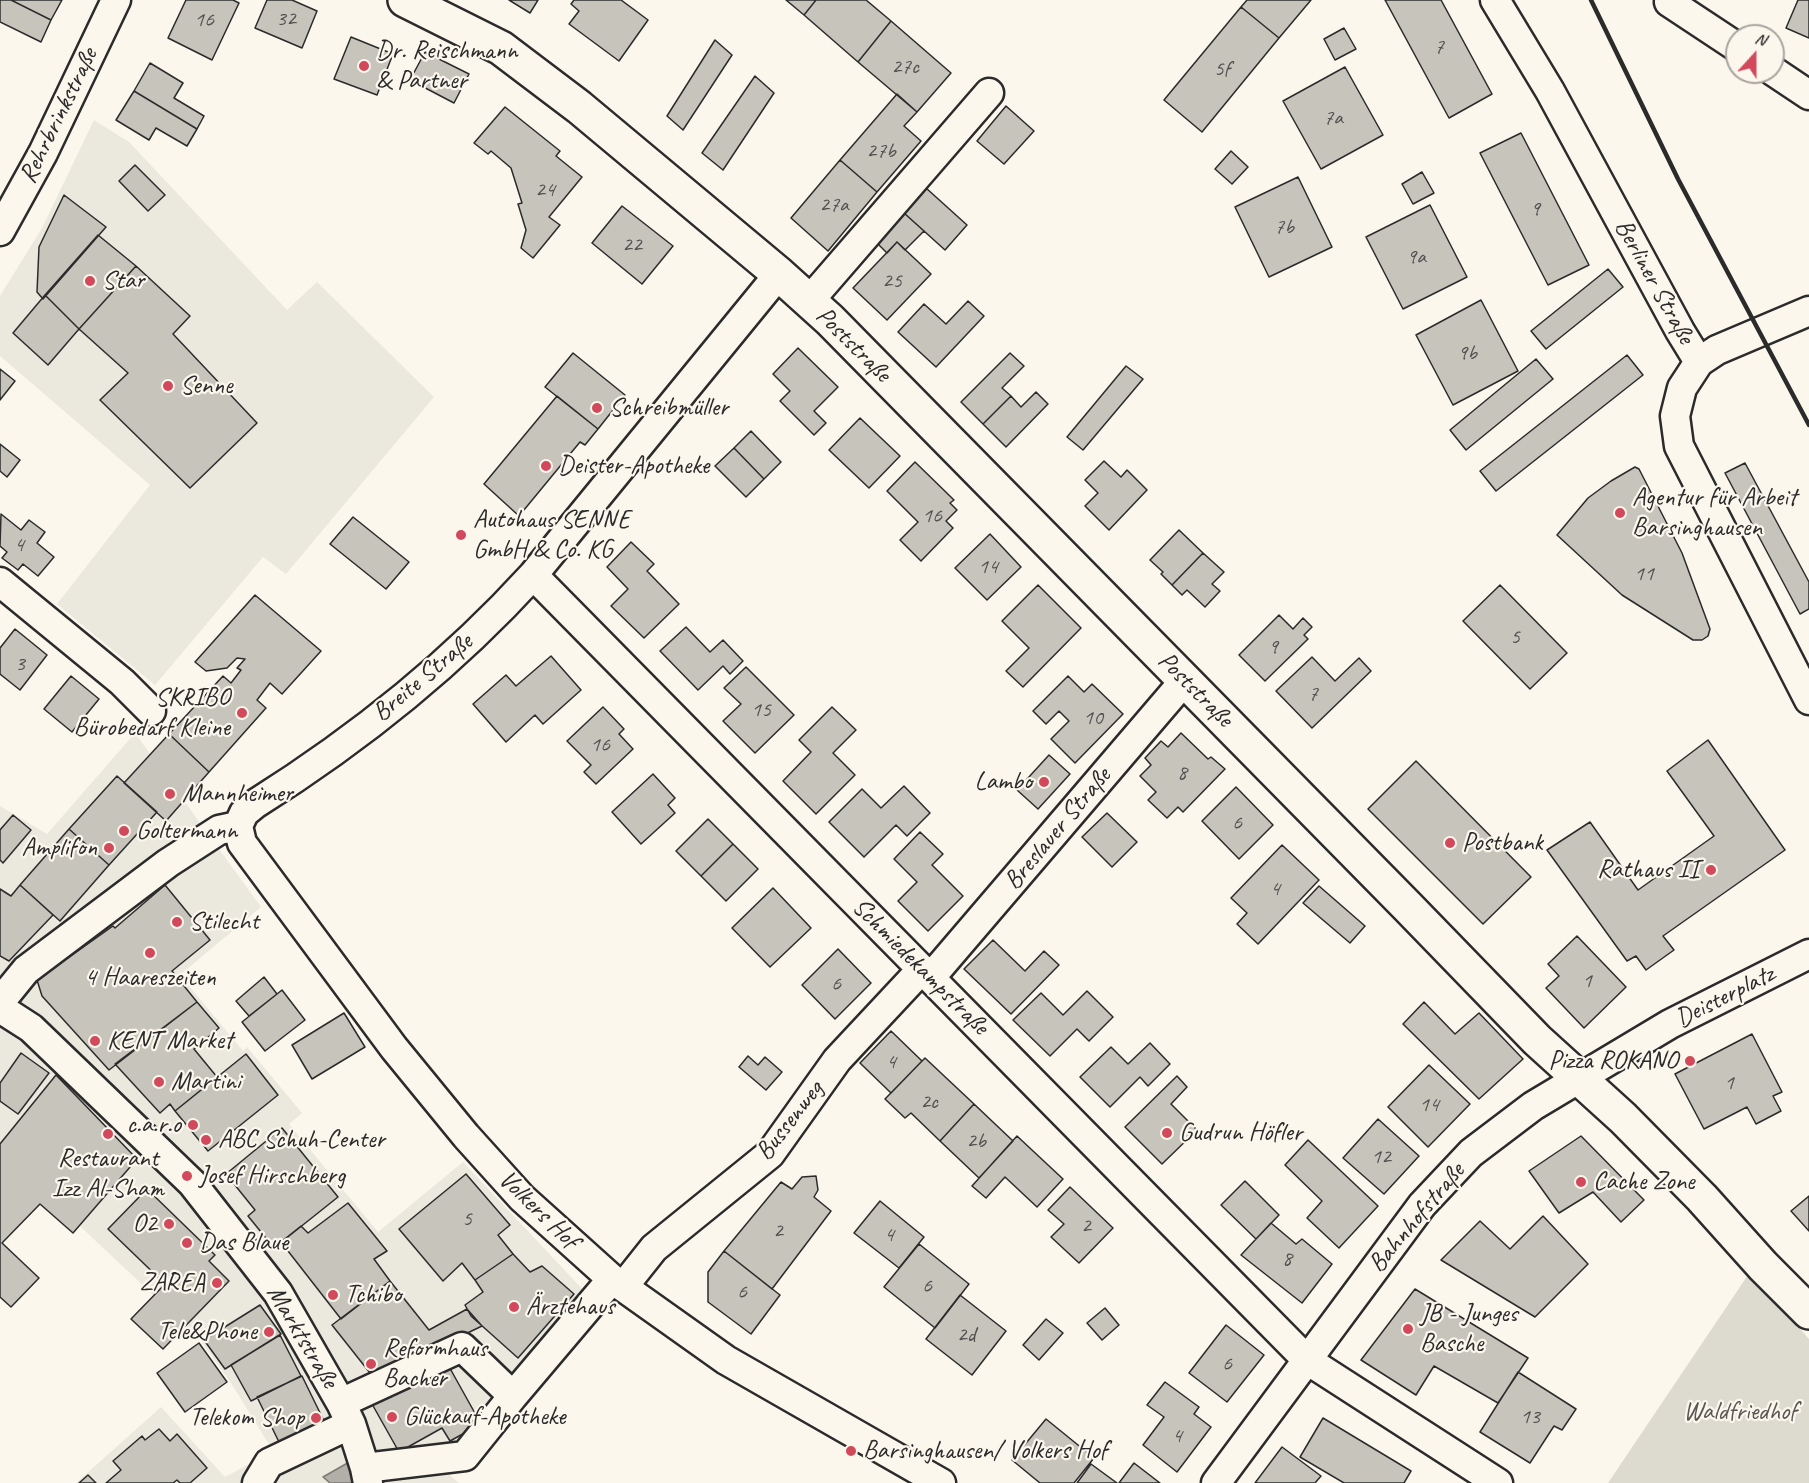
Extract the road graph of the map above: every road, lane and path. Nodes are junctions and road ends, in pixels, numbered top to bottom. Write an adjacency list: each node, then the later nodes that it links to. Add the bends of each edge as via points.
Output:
1 (116, 0): 9 (street, Rehrbrinkstraße, via 44,153)
2 (405, 0): 10 (main road, Poststraße, via 501,48 609,130)
3 (1495, 0): 13 (street, Berliner Straße, via 1550,91)
4 (1670, 2): 5 (street)
5 (1725, 39)
6 (1785, 79): 8 (street)
7 (989, 93): 11 (street, Poststraße)
8 (1809, 95)
9 (0, 231)
10 (778, 274): 11 (main road, Poststraße); 14 (street, Breite Straße)
11 (808, 301): 16 (main road, Poststraße)
12 (1809, 311): 13 (street, via 1717,350)
13 (1699, 362): 17 (street, Berliner Straße, via 1682,387 1675,416 1679,446)
14 (533, 575): 19 (street, Breite Straße, via 457,653 334,750 255,804 244,813); 21 (street, Schmiedekampstraße)
15 (0, 582): 18 (street, via 122,682)
16 (1185, 680): 21 (street, Breslauer Straße); 24 (main road, Poststraße)
17 (1809, 700)
18 (151, 711)
19 (238, 826): 22 (street, via 219,830 168,863 26,970); 25 (street, Volkers Hof, via 242,843 394,1048 458,1127 522,1198)
20 (1809, 954): 24 (street, Deisterplatz, via 1670,1024)
21 (926, 973): 25 (street, Bussenweg, via 837,1060 770,1154 654,1248); 27 (street, Schmiedekampstraße)
22 (0, 1002)
23 (0, 1008): 29 (street, Marktstraße, via 31,1028 192,1183 278,1293)
24 (1580, 1080): 26 (main road, Poststraße, via 1695,1190); 27 (street, Bahnhofstraße, via 1533,1106 1471,1153 1422,1204)
25 (618, 1283): 28 (street, Bussenweg); 32 (street, Volkers Hof, via 726,1360)
26 (1809, 1311)
27 (1307, 1360): 33 (street, Bahnhofstraße); 34 (street)
28 (513, 1396): 29 (street, via 462,1347); 30 (street, Bussenweg, via 465,1456)
29 (346, 1414): 30 (street, Marktstraße); 31 (street, via 269,1463)
30 (367, 1476)
31 (257, 1483)
32 (941, 1483)
33 (1216, 1483)
34 (1498, 1483)

